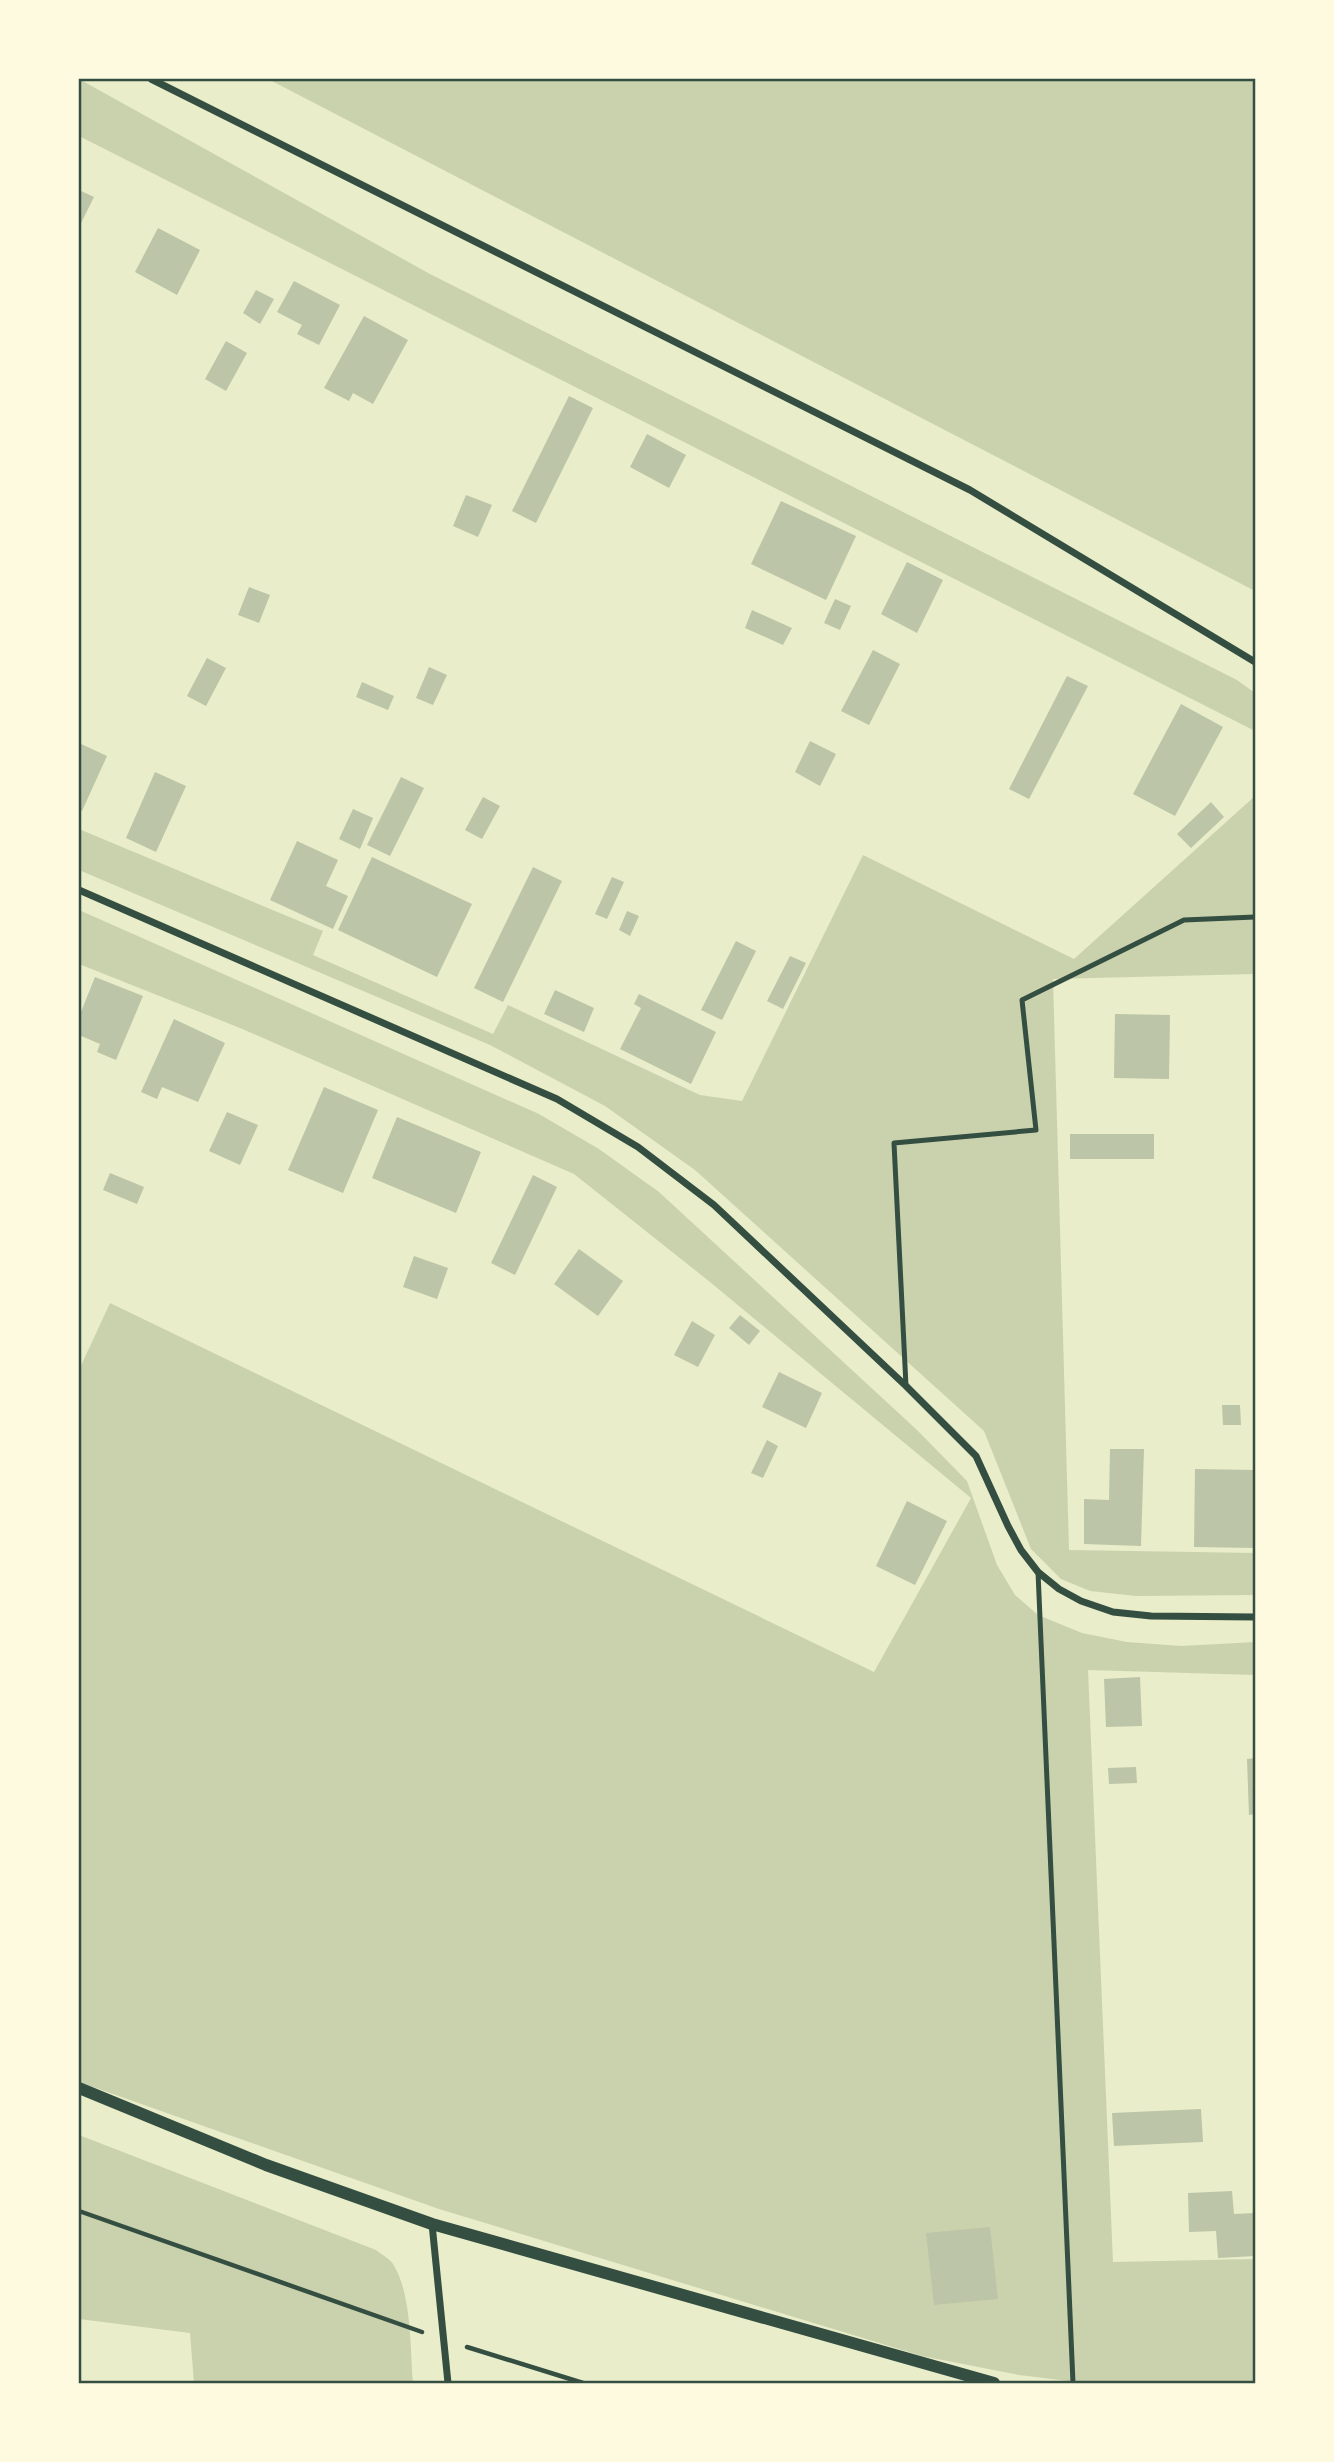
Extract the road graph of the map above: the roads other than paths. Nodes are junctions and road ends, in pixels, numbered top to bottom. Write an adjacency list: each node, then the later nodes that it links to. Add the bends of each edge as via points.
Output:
1 (151, 79): 2 (street, via 970,490)
2 (1255, 662)
3 (79, 890): 5 (street, via 557,1099 626,1140 713,1205)
4 (1255, 918): 5 (lane, via 1184,920 1022,1000 1036,1130 894,1143)
5 (906, 1386): 6 (street, via 976,1456 1007,1526)
6 (1038, 1572): 7 (street, via 1081,1601 1113,1612); 12 (lane)
7 (1255, 1617)
8 (79, 2088): 9 (street, via 266,2165)
9 (432, 2224): 10 (street); 11 (street)
10 (448, 2383)
11 (995, 2383)
12 (1073, 2383)

